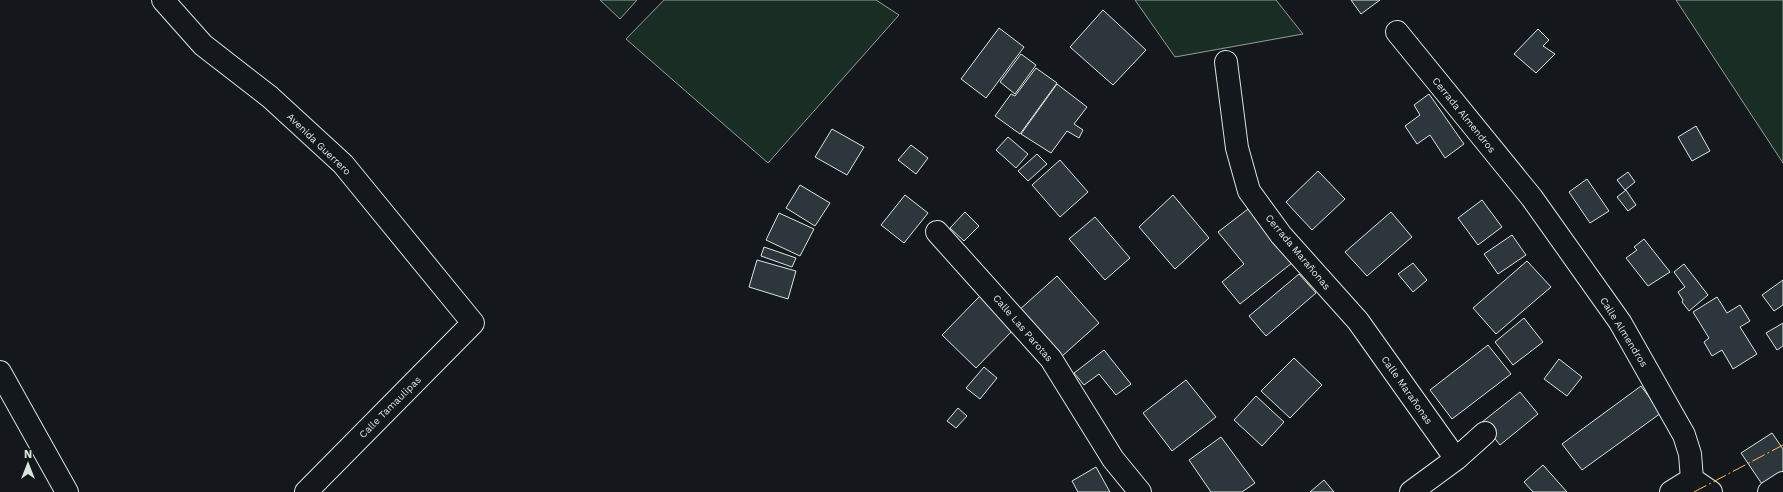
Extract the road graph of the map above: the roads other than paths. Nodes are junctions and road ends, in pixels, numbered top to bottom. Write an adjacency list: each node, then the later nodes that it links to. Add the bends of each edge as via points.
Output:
1 (162, 0): 7 (street, Avenida Guerrero, via 203,45 270,97 343,164)
2 (1397, 32): 4 (street, Cerrada Almendros)
3 (1226, 62): 6 (street, Cerrada Marañonas, via 1237,148 1249,191 1281,235)
4 (1532, 198): 11 (street, Calle Almendros, via 1620,322 1684,435 1690,454)
5 (937, 232): 15 (street, Calle Las Parotas, via 1051,358 1113,460)
6 (1358, 321): 10 (street, Calle Marañonas)
7 (473, 323): 14 (street, Calle Tamaulipas)
8 (0, 372): 13 (street)
9 (1485, 434): 10 (street)
10 (1456, 459): 16 (street)
11 (1692, 479): 17 (street); 18 (street)
12 (1783, 483): 19 (street)
13 (67, 492)
14 (306, 492)
15 (1140, 492)
16 (1411, 492)
17 (1671, 492)
18 (1711, 492)
19 (1769, 492)

